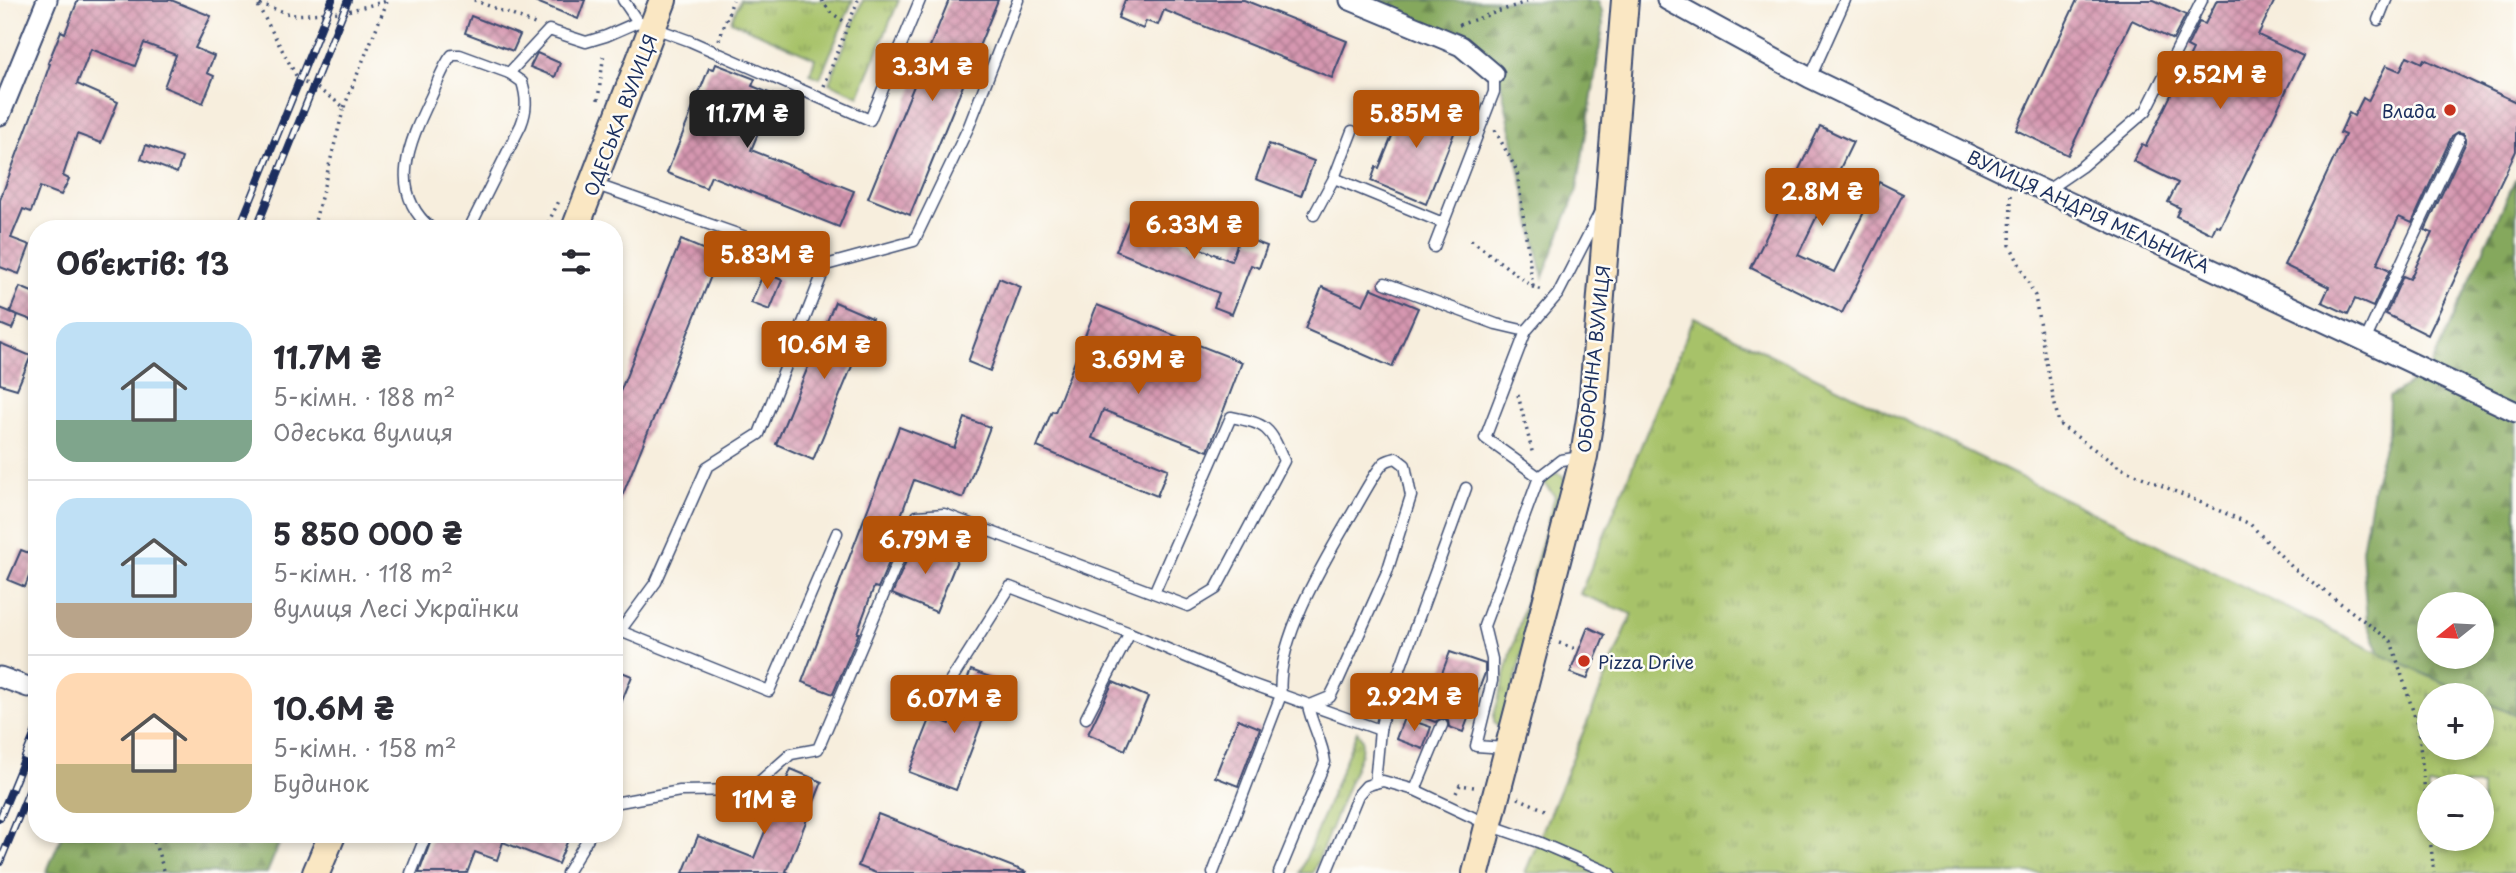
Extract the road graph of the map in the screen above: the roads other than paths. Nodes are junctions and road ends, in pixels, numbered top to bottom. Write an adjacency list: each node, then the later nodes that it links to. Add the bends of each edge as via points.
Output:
1 (47, 0): 17 (street)
2 (623, 0): 13 (lane)
3 (663, 0): 13 (street, ОДЕСЬКА ВУЛИЦЯ)
4 (920, 0): 13 (lane, via 870,120)
5 (1018, 0): 30 (lane, via 969,126 914,241)
6 (1350, 0): 15 (street, via 1461,46)
7 (1625, 0): 23 (street, ОБОРОННА ВУЛИЦЯ)
8 (1667, 0): 16 (street, ВУЛИЦЯ АНДРІЯ МЕЛЬНИКА)
9 (1845, 0): 16 (lane)
10 (2202, 0): 22 (lane, via 2146,111)
11 (2386, 0): 12 (lane)
12 (2378, 20)
13 (646, 24): 14 (lane, via 586,42 549,30); 21 (street, ОДЕСЬКА ВУЛИЦЯ)
14 (509, 73): 25 (lane, via 460,55 452,55 448,61 414,132 406,163 405,184); 26 (lane, via 522,82 526,112)
15 (1494, 74): 28 (lane, via 1494,92)
16 (1810, 78): 22 (street, ВУЛИЦЯ АНДРІЯ МЕЛЬНИКА)
17 (0, 115)
18 (1352, 131): 20 (lane)
19 (2459, 139): 33 (lane)
20 (1334, 178): 24 (lane); 28 (lane)
21 (593, 184): 27 (street, ОДЕСЬКА ВУЛИЦЯ); 30 (lane)
22 (2046, 191): 33 (street, ВУЛИЦЯ АНДРІЯ МЕЛЬНИКА)
23 (1608, 196): 32 (lane, via 1558,294); 35 (street, ОБОРОННА ВУЛИЦЯ)
24 (1314, 215)
25 (422, 220)
26 (474, 220)
27 (579, 220)
28 (1443, 223): 29 (lane)
29 (1434, 247)
30 (826, 265): 40 (lane, via 759,434 707,467 656,582)
31 (1385, 283): 32 (lane)
32 (1526, 331): 36 (lane, via 1485,438)
33 (2364, 341): 34 (street, ВУЛИЦЯ АНДРІЯ МЕЛЬНИКА)
34 (2516, 412)
35 (1584, 456): 36 (lane, via 1561,460); 51 (street, ОБОРОННА ВУЛИЦЯ)
36 (1539, 477): 51 (lane, via 1483,626 1492,659 1492,681 1476,746)
37 (1466, 488): 50 (lane)
38 (837, 533): 41 (lane, via 769,691)
39 (1153, 593): 39 (lane, via 1188,606 1216,589 1284,461 1275,439 1259,422 1231,417); 54 (lane, via 944,514 917,516 818,749 790,754 750,790 680,791)
40 (623, 623)
41 (623, 633)
42 (1129, 633): 45 (lane); 46 (lane, via 1010,587); 48 (lane)
43 (0, 677): 44 (street)
44 (28, 687)
45 (1281, 695): 47 (lane); 47 (lane, via 1279,682 1291,637 1312,581 1372,482 1386,462 1396,458 1405,465 1410,496 1387,572 1330,698); 62 (lane)
46 (941, 696)
47 (1308, 706): 50 (lane); 63 (lane, via 1325,762)
48 (1086, 718)
49 (1442, 724): 53 (lane)
50 (1380, 730): 52 (lane)
51 (1507, 748): 55 (street, ОБОРОННА ВУЛИЦЯ)
52 (1375, 783): 53 (lane); 64 (lane, via 1358,795)
53 (1415, 790): 55 (lane)
54 (623, 801)
55 (1489, 825): 65 (street, ОБОРОННА ВУЛИЦЯ); 66 (lane)
56 (329, 843): 59 (street)
57 (423, 843): 60 (lane)
58 (585, 843): 61 (lane)
59 (316, 873)
60 (411, 873)
61 (567, 873)
62 (1213, 873)
63 (1279, 873)
64 (1326, 873)
65 (1476, 873)
66 (1610, 873)

